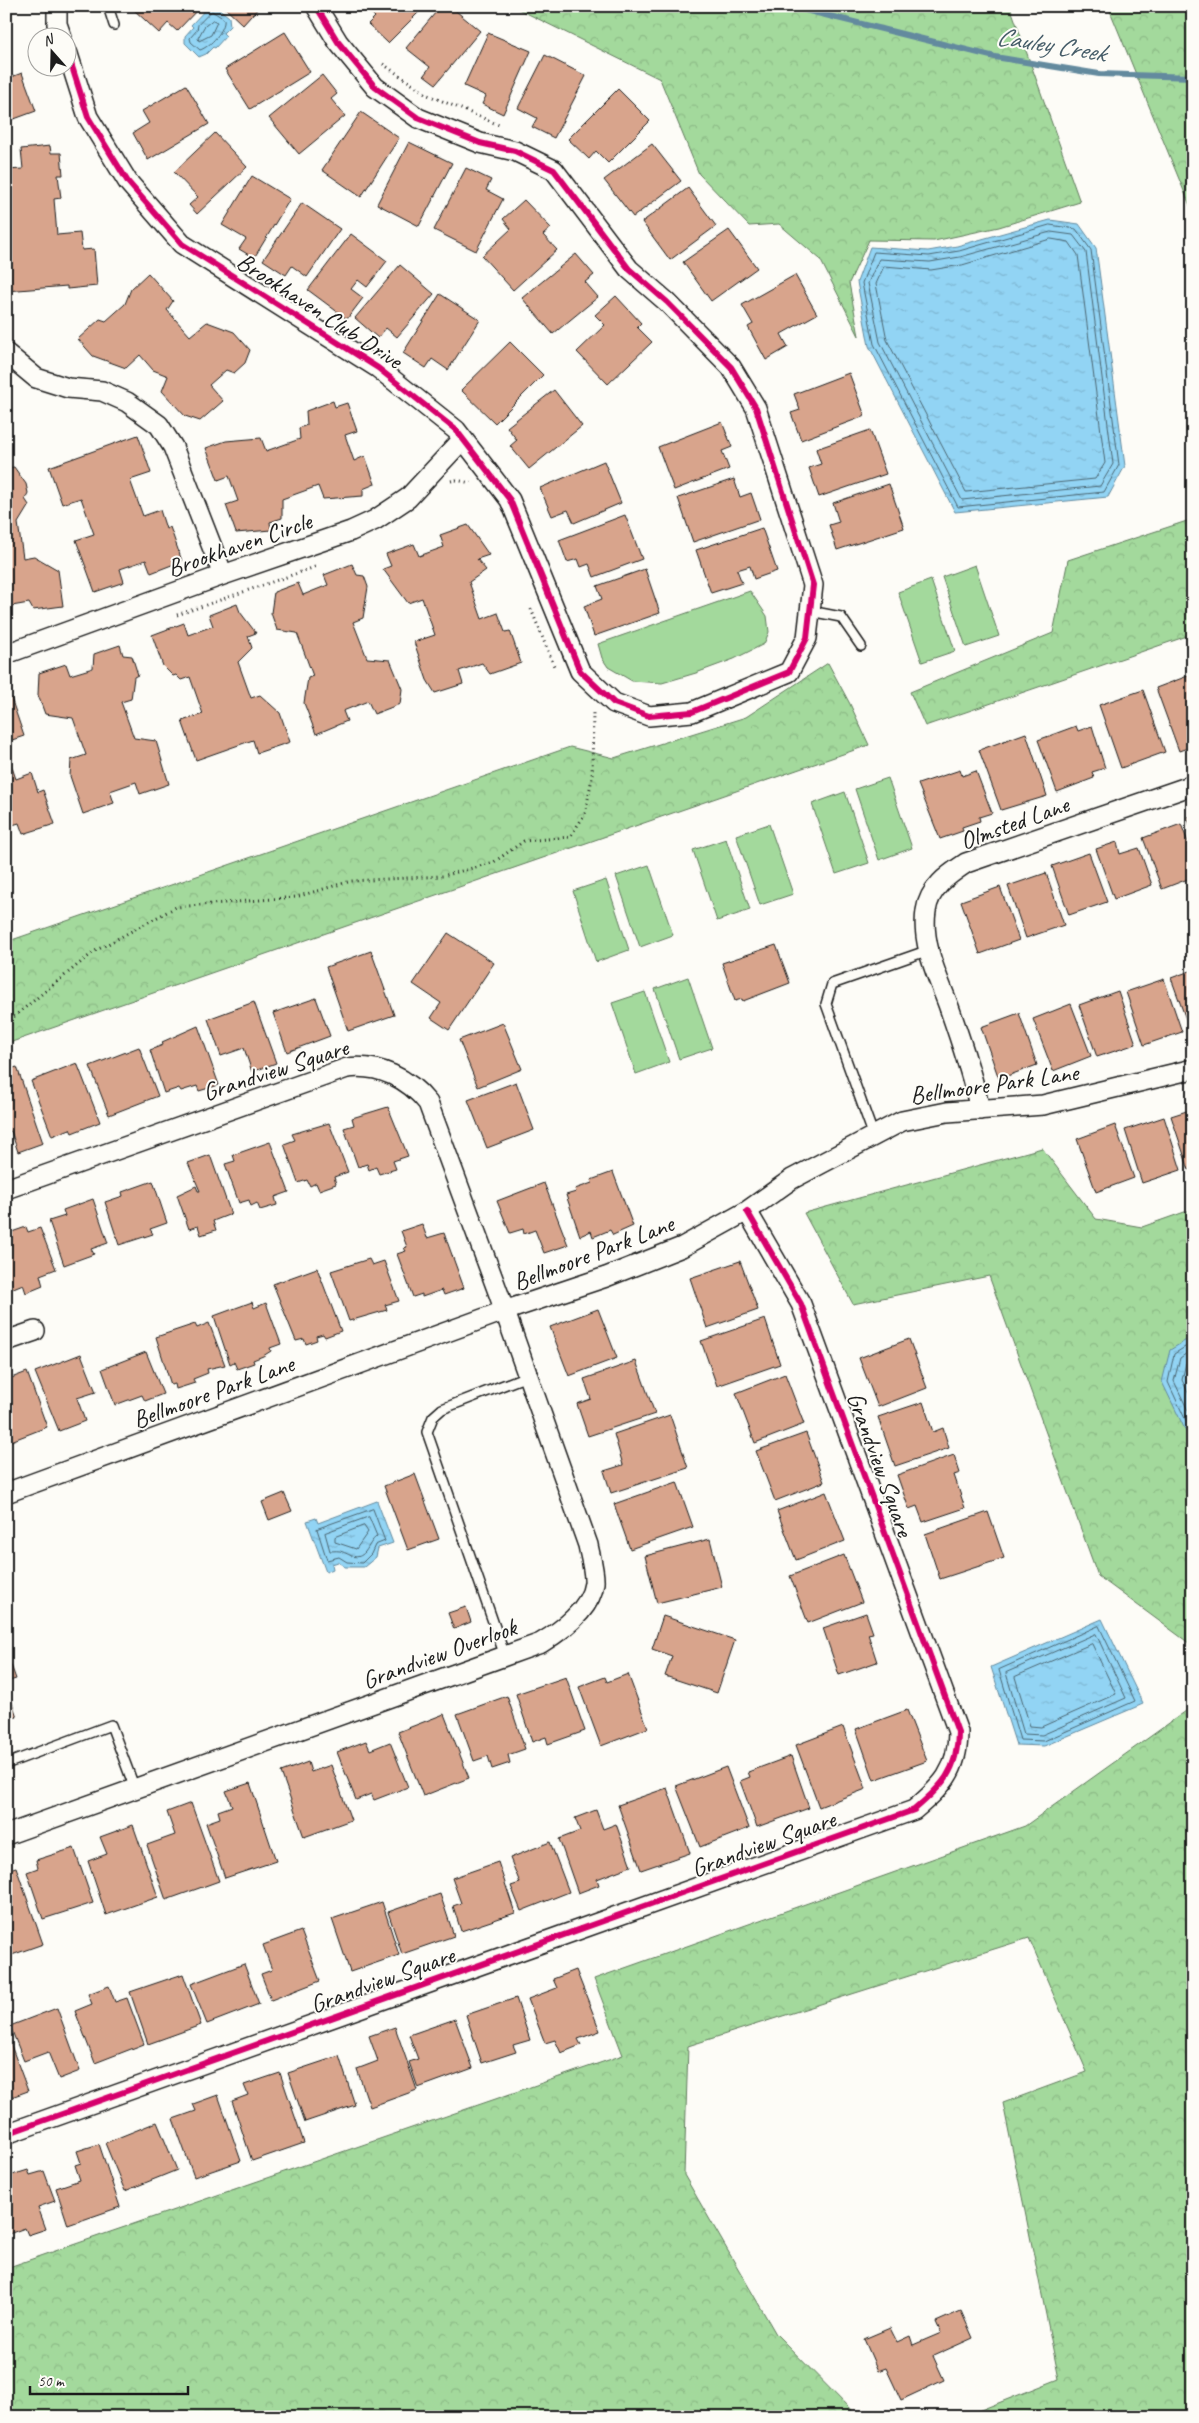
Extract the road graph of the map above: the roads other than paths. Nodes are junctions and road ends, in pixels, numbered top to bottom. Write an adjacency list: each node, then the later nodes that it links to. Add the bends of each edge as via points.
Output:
1 (56, 6): 5 (street)
2 (108, 6): 4 (lane)
3 (316, 6): 10 (street, Brookhaven Club Drive, via 338,42 375,87 418,118 480,143 514,152 554,170 630,269 731,367 756,408 813,585)
4 (114, 25)
5 (58, 28)
6 (76, 78): 8 (street, Brookhaven Club Drive, via 88,117 128,182 182,244 378,368)
7 (6, 353): 9 (street, via 36,378 68,388 102,391 127,402 159,425 173,447)
8 (463, 439): 9 (street, Brookhaven Circle, via 408,498 375,520 351,532); 10 (street, Brookhaven Club Drive, via 510,500 580,671 614,704 649,716 692,712 789,672 807,638)
9 (223, 574): 12 (street, Brookhaven Circle)
10 (810, 611): 11 (lane, via 841,617)
11 (861, 646)
12 (6, 654)
13 (1193, 785): 14 (street, Olmsted Lane, via 966,863 933,891 926,910)
14 (929, 950): 16 (street, Olmsted Lane, via 971,1071); 17 (lane, via 832,984 826,1004)
15 (1193, 1069): 16 (street, Bellmoore Park Lane, via 1043,1105)
16 (980, 1110): 17 (street, Bellmoore Park Lane, via 947,1112 902,1121)
17 (873, 1134): 19 (street, Bellmoore Park Lane, via 792,1179)
18 (6, 1190): 20 (street, Grandview Square, via 310,1080 347,1068 371,1068 398,1077 428,1103)
19 (747, 1211): 20 (street, Bellmoore Park Lane, via 682,1247 606,1277); 29 (street, Grandview Square, via 802,1304 958,1732 958,1750 943,1785 914,1810)
20 (504, 1311): 23 (street, Grandview Overlook); 24 (street, Bellmoore Park Lane)
21 (34, 1331): 22 (street)
22 (6, 1341)
23 (527, 1376): 25 (street, Grandview Overlook, via 588,1545 594,1584 583,1609 562,1630 541,1643); 25 (lane, via 442,1409 433,1417 427,1432)
24 (6, 1493)
25 (505, 1656): 27 (street, Grandview Overlook)
26 (6, 1764): 27 (lane, via 111,1725)
27 (135, 1789): 28 (street, Grandview Overlook)
28 (6, 1835)
29 (6, 2134)

